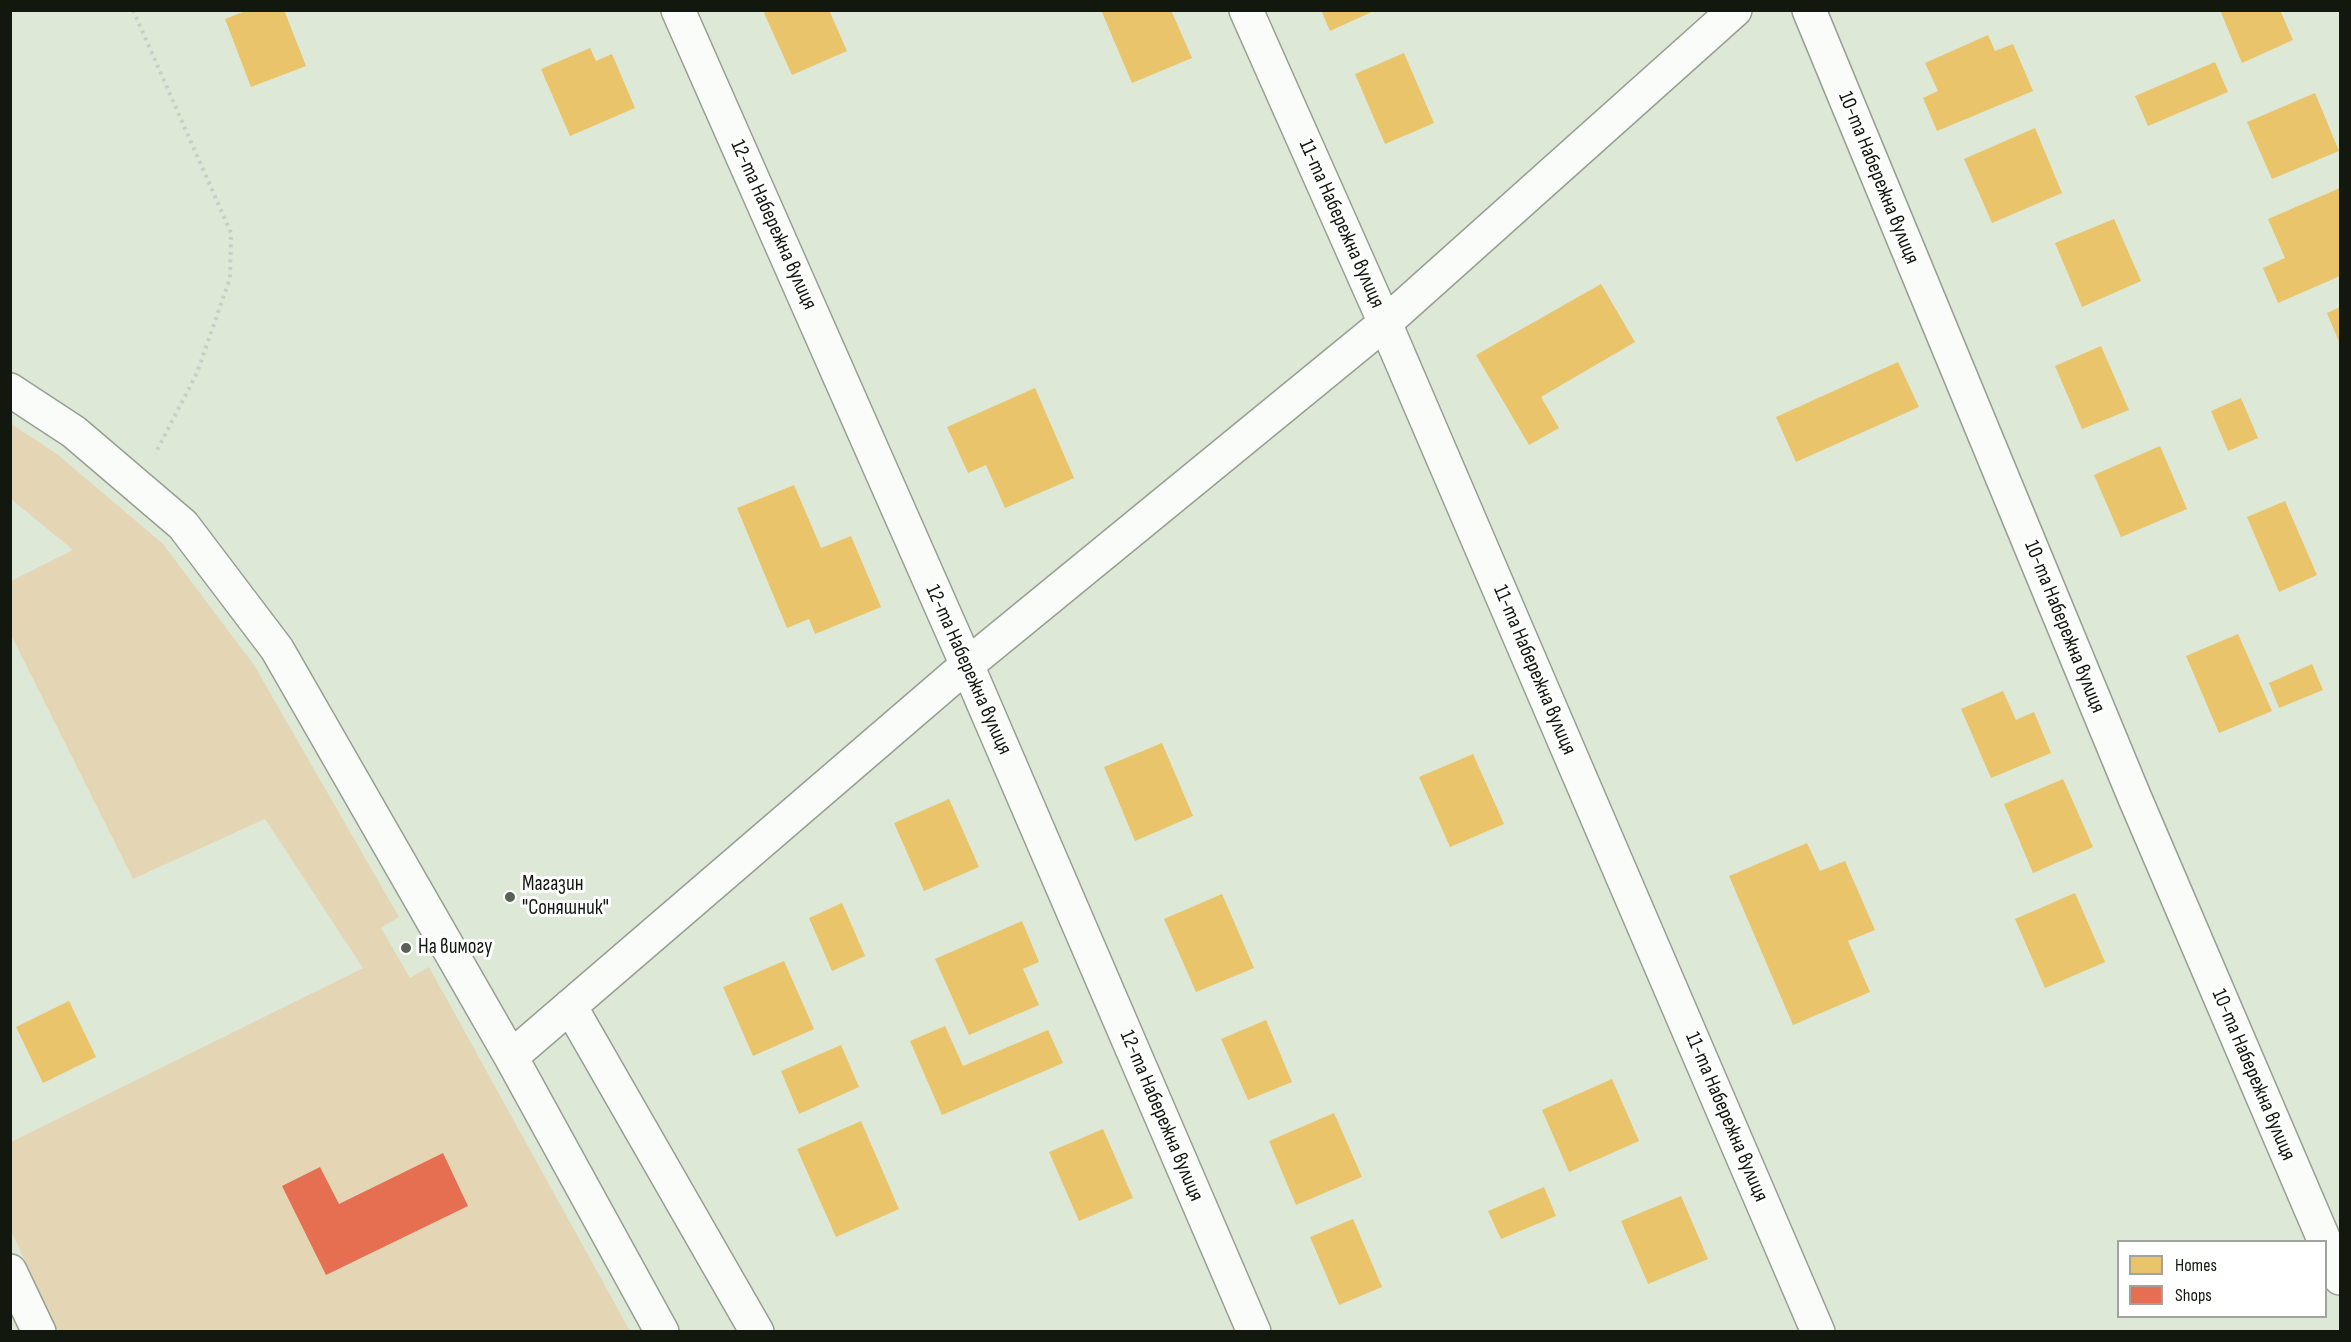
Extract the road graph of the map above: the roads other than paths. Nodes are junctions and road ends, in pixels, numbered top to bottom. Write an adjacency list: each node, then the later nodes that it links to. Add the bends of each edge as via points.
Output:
1 (678, 10): 7 (street, 12-та Набережна вулиця)
2 (1246, 10): 5 (street, 11-та Набережна вулиця)
3 (1735, 10): 5 (street)
4 (1809, 10): 10 (street, 10-та Набережна вулиця, via 2129,785)
5 (1385, 323): 7 (street); 18 (street, 11-та Набережна вулиця)
6 (10, 390): 9 (street, via 74,432 183,525 277,649)
7 (967, 665): 8 (street); 17 (street, 12-та Набережна вулиця)
8 (570, 1006): 9 (street); 16 (street)
9 (511, 1056): 15 (street)
10 (2324, 1240)
11 (2327, 1247): 13 (street, 10-та Набережна вулиця)
12 (10, 1271): 14 (street)
13 (2340, 1278)
14 (39, 1332)
15 (662, 1332)
16 (757, 1332)
17 (1254, 1332)
18 (1818, 1332)

